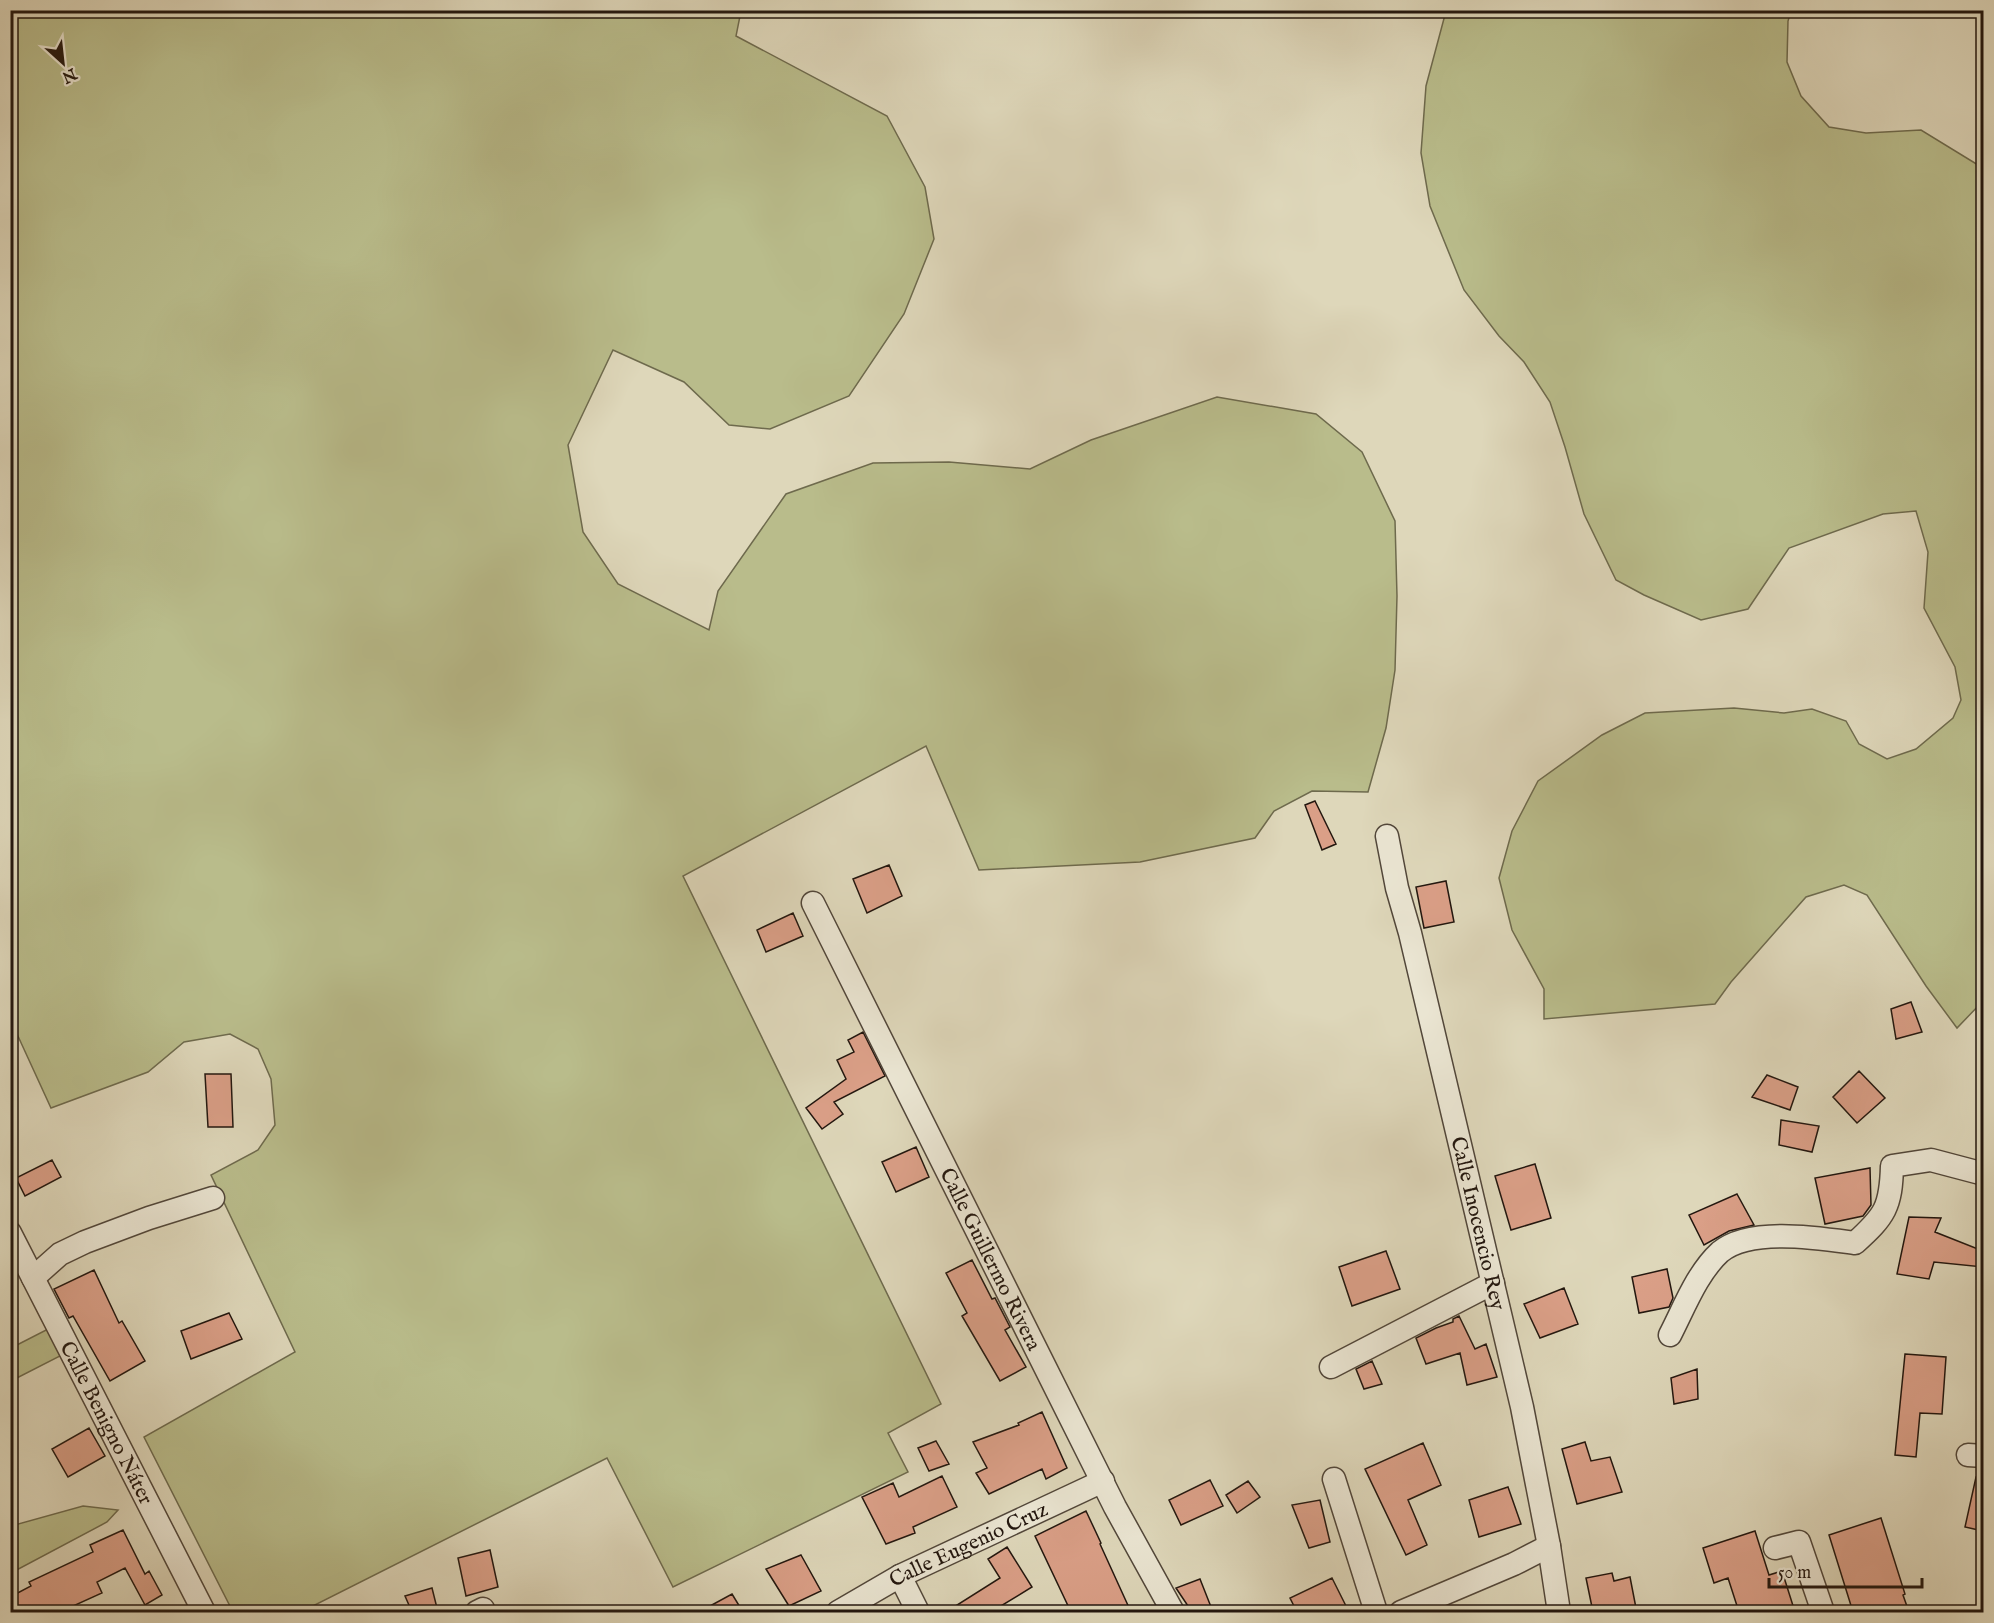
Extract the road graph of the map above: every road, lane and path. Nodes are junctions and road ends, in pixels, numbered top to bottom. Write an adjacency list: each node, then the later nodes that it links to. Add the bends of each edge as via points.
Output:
1 (1387, 836): 7 (street, Calle Inocencio Rey)
2 (813, 903): 11 (street, Calle Guillermo Rivera)
3 (1983, 1174): 8 (street, via 1930,1160 1892,1166 1890,1198 1878,1222 1855,1243 1767,1236 1738,1242 1720,1252 1702,1274)
4 (213, 1198): 6 (street, via 84,1242 60,1254)
5 (10, 1233): 6 (street, Calle Benigno Náter)
6 (33, 1278): 15 (street, Calle Benigno Náter)
7 (1493, 1283): 9 (street); 12 (street, Calle Inocencio Rey)
8 (1670, 1335)
9 (1331, 1367)
10 (1334, 1479): 19 (street)
11 (1102, 1481): 14 (street, Calle Eugenio Cruz); 18 (street, Calle Guillermo Rivera)
12 (1549, 1546): 20 (street); 21 (street, Calle Inocencio Rey)
13 (1774, 1548): 22 (street, via 1799,1542)
14 (900, 1576): 16 (street, Calle Eugenio Cruz); 17 (street)
15 (204, 1612)
16 (838, 1612)
17 (918, 1612)
18 (1173, 1612)
19 (1376, 1612)
20 (1401, 1612)
21 (1559, 1612)
22 (1823, 1612)

